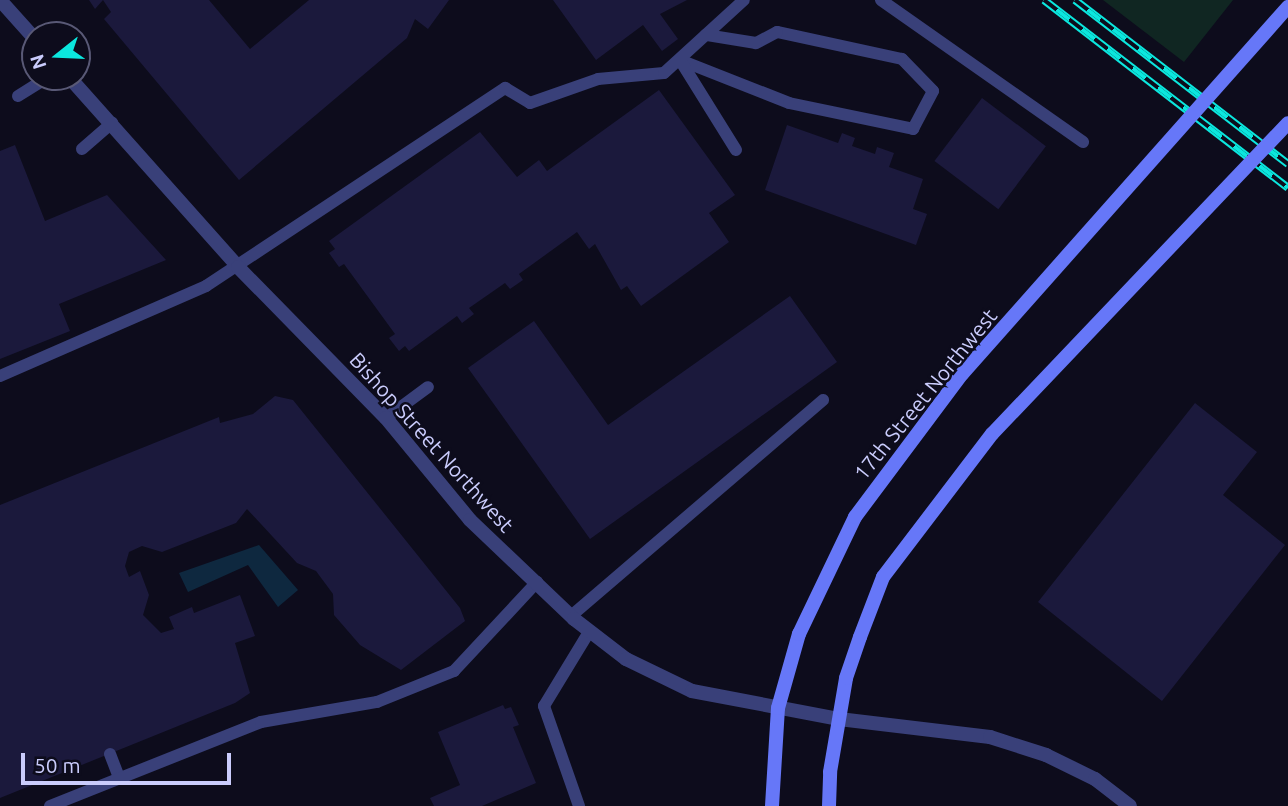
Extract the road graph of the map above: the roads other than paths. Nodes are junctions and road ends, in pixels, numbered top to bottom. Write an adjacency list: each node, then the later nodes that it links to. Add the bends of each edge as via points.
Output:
1 (0, 0): 5 (street)
2 (744, 0): 6 (lane)
3 (881, 0): 13 (lane)
4 (1288, 7): 24 (main road, 17th Street Northwest, bridge, via 962,374 855,517 799,634)
5 (21, 23)
6 (706, 35): 7 (lane); 7 (lane, via 756,43 777,32 902,59 933,91 913,128 789,103)
7 (680, 60): 15 (lane); 16 (lane, via 664,74 598,79 530,103 505,88)
8 (26, 91): 10 (lane)
9 (82, 91): 11 (street, Bishop Street Northwest)
10 (18, 96)
11 (111, 122): 14 (lane); 16 (street, Bishop Street Northwest)
12 (1288, 123): 25 (main road, bridge, via 992,434 883,577 860,637)
13 (1083, 142)
14 (82, 149)
15 (736, 150)
16 (239, 267): 17 (lane, via 206,286); 20 (street, Bishop Street Northwest)
17 (0, 376)
18 (428, 387): 20 (lane)
19 (823, 400): 22 (lane)
20 (386, 418): 21 (street, Bishop Street Northwest, via 470,520)
21 (537, 582): 22 (street, Bishop Street Northwest); 27 (lane, via 454,671 377,702 261,722)
22 (571, 616): 23 (street, Bishop Street Northwest)
23 (589, 632): 24 (street, Bishop Street Northwest, via 626,659 692,691); 30 (lane, via 544,706)
24 (778, 708): 25 (street, Bishop Street Northwest); 31 (main road, 17th Street Northwest)
25 (839, 719): 28 (street, Bishop Street Northwest, via 990,737 1046,755 1095,779); 32 (main road)
26 (110, 754): 27 (lane)
27 (119, 778): 29 (lane)
28 (1120, 803)
29 (50, 806)
30 (579, 806)
31 (772, 806)
32 (830, 806)

